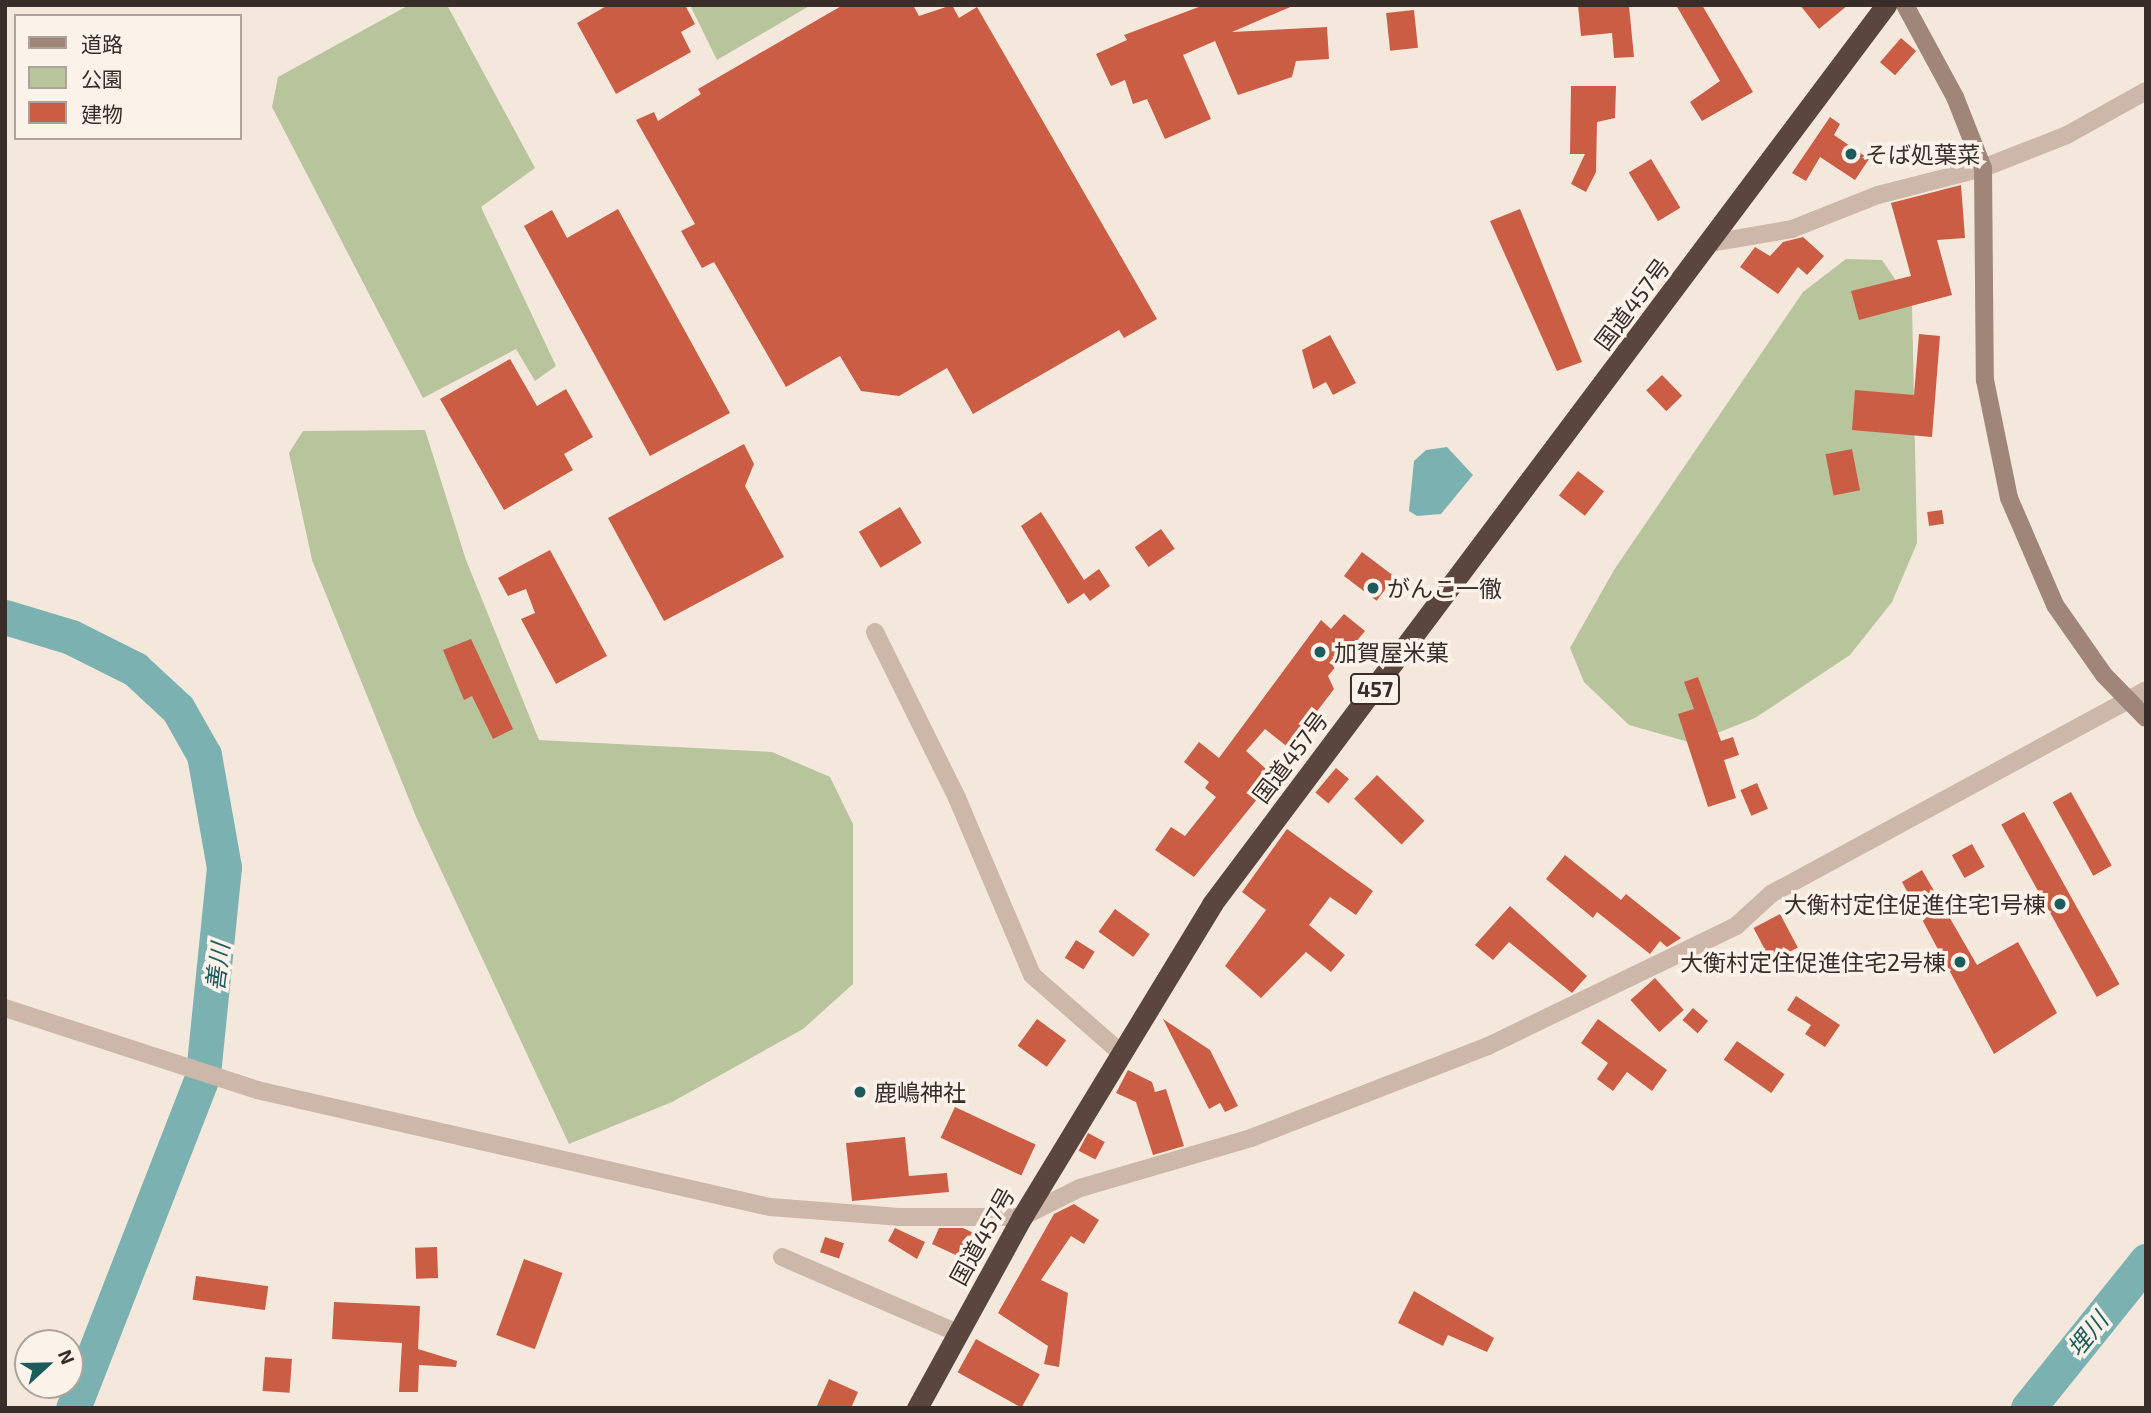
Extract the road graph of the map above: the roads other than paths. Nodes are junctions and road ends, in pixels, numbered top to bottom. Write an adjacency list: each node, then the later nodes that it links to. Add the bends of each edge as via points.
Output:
1 (1886, 5): 5 (highway, 国道457号 / 457)
2 (1905, 5): 4 (street, via 1955,97)
3 (2146, 91): 4 (street, via 2067,135)
4 (1983, 167): 5 (street, via 1878,195 1793,229); 8 (street, via 1985,380 2009,498 2055,605)
5 (1711, 243): 11 (highway, 国道457号 / 457, via 1212,904)
6 (875, 632): 11 (street, via 957,798 1032,975)
7 (2146, 690): 8 (street)
8 (2127, 700): 9 (street); 12 (street, via 1770,894 1736,926 1488,1046 1251,1138 1080,1188)
9 (2146, 718)
10 (5, 1008): 12 (street, via 257,1090 770,1207 898,1217)
11 (1121, 1053): 12 (highway, 国道457号 / 457)
12 (1022, 1217): 14 (highway, 国道457号 / 457)
13 (782, 1257): 14 (street)
14 (958, 1333): 15 (highway, 国道457号 / 457)
15 (917, 1408)

